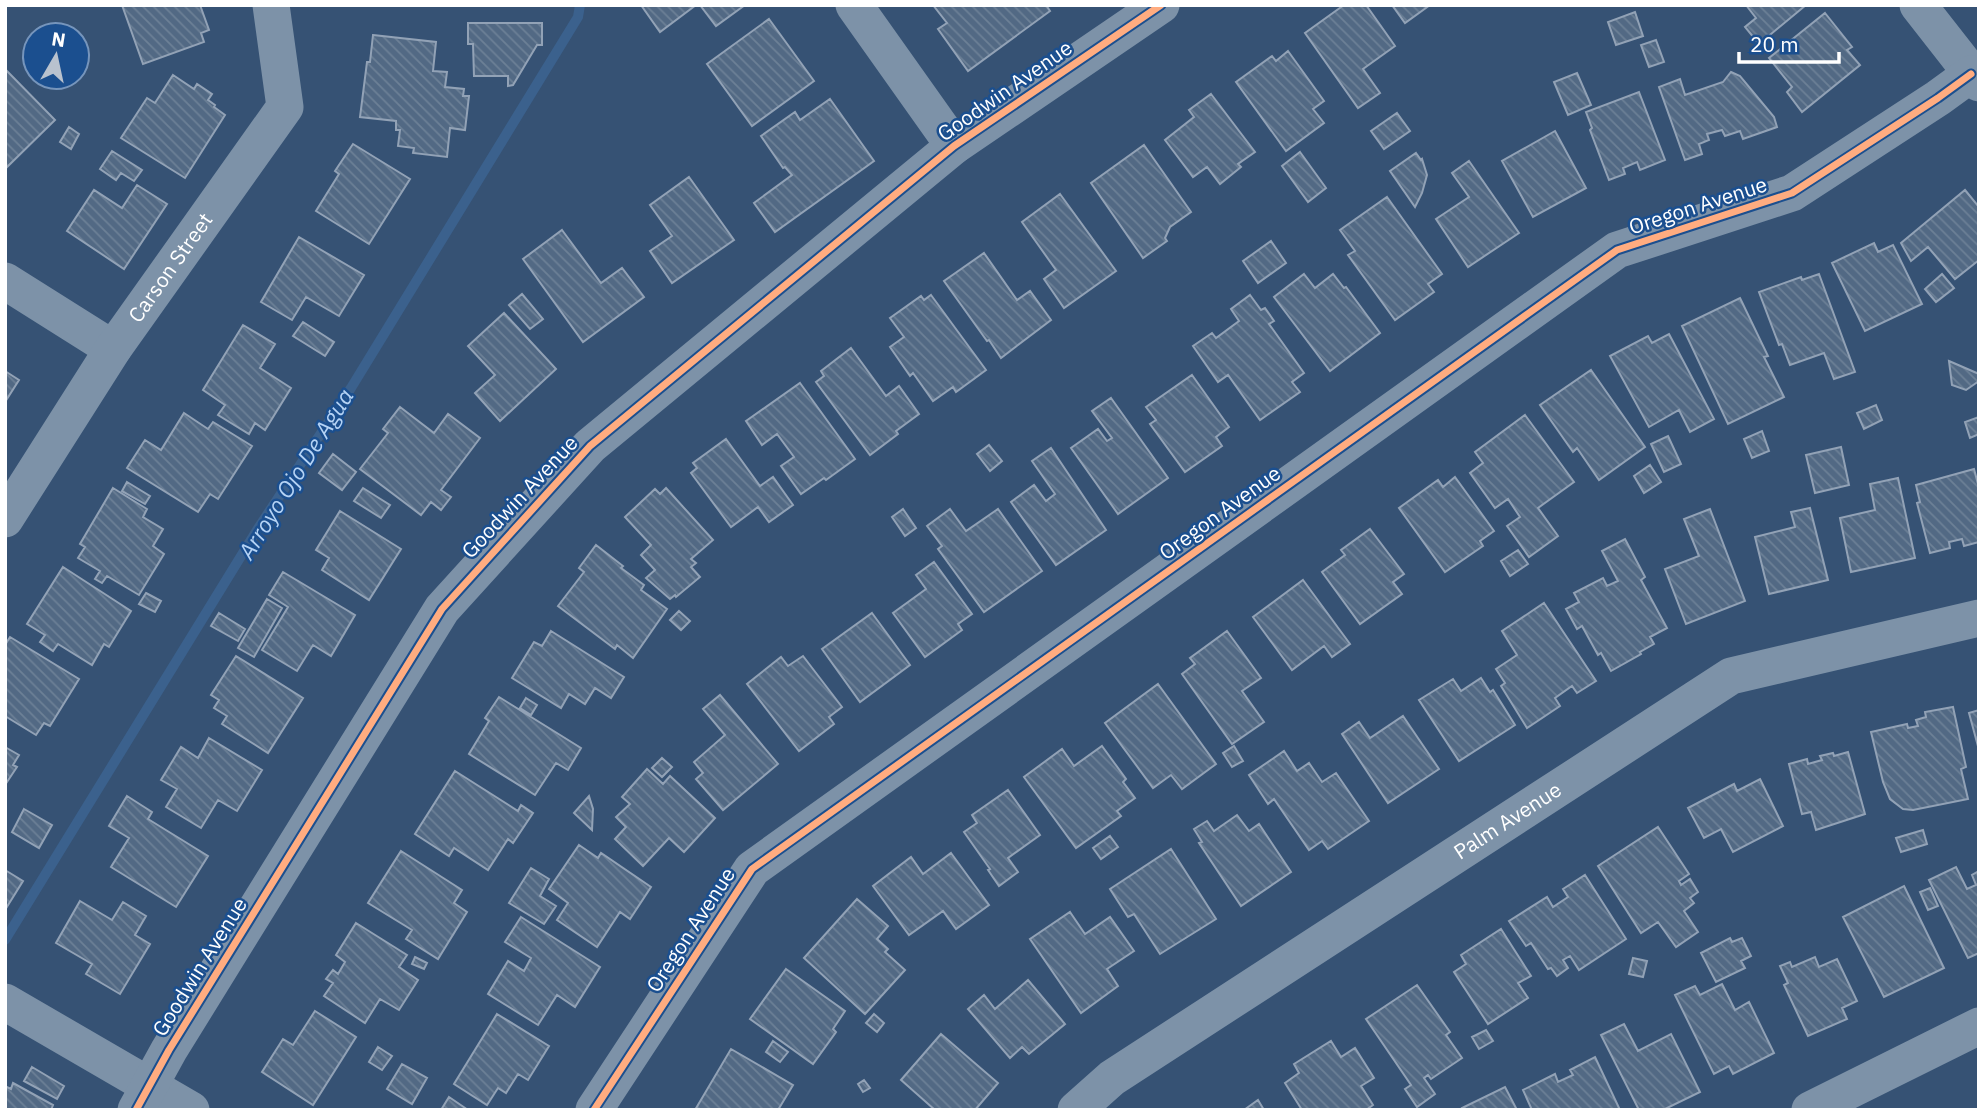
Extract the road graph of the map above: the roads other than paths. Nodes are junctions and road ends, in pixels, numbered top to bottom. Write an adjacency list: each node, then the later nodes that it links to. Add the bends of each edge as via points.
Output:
1 (271, 5): 8 (street, Carson Street, via 285,107)
2 (854, 5): 6 (street)
3 (1161, 5): 6 (street, Goodwin Avenue)
4 (1918, 5): 5 (street)
5 (1975, 78): 15 (street, Oregon Avenue, via 1792,194 1617,250 752,869)
6 (954, 146): 13 (street, Goodwin Avenue, via 590,446 442,609)
7 (5, 281): 8 (street)
8 (113, 349): 9 (street, Carson Street)
9 (5, 519)
10 (1979, 618): 16 (street, Palm Avenue, via 1731,676 1112,1078)
11 (5, 1002): 13 (street)
12 (1979, 1026): 17 (street)
13 (142, 1097): 14 (street)
14 (191, 1110)
15 (594, 1110)
16 (1076, 1110)
17 (1810, 1110)

